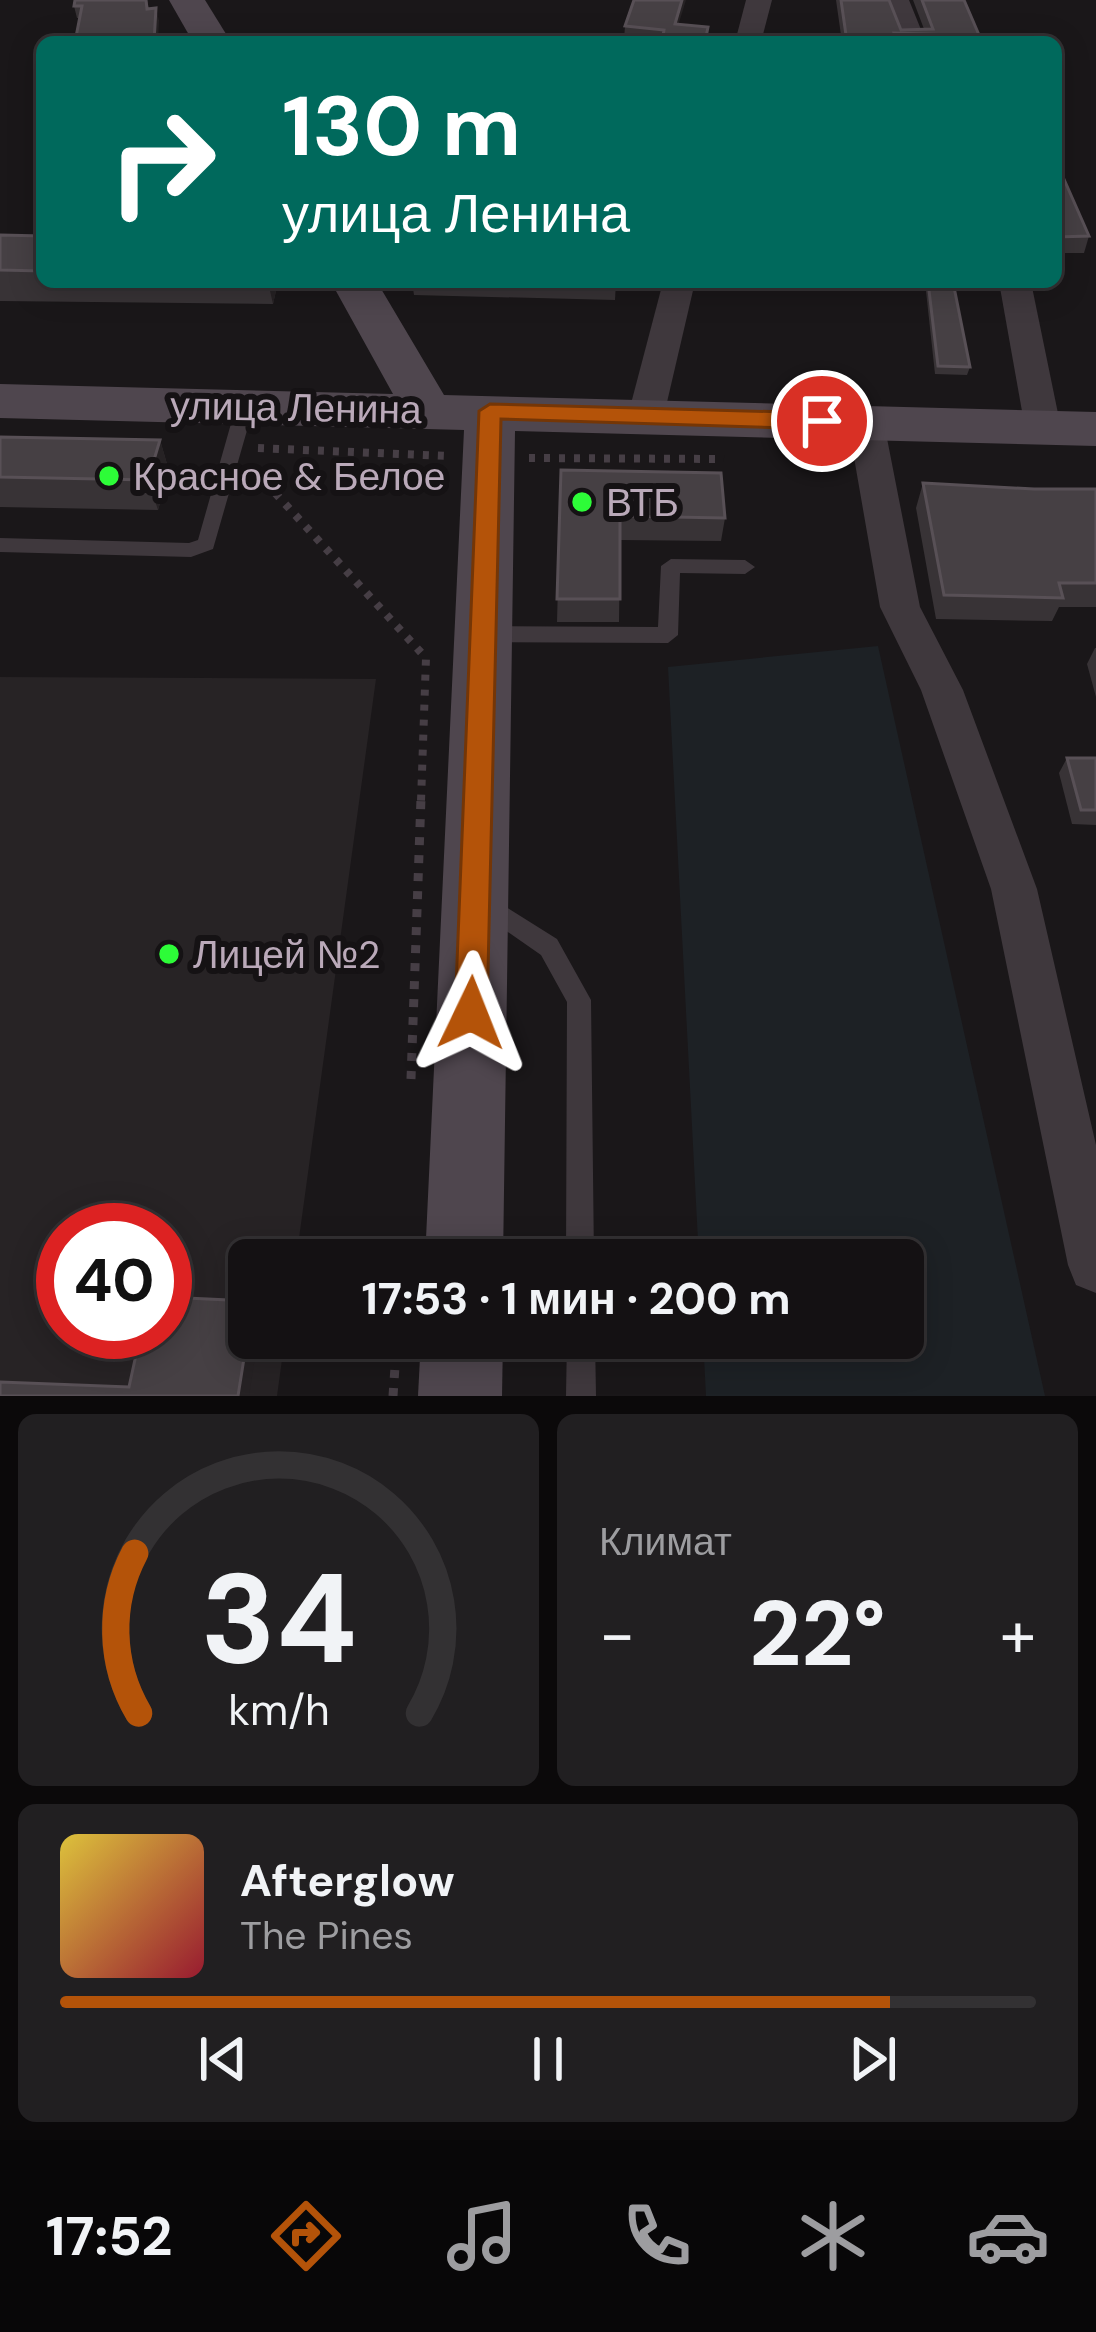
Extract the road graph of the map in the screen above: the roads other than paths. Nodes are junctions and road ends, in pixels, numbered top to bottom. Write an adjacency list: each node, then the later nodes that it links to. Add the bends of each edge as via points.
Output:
1 (187, 0): 4 (street)
2 (760, 0): 5 (street)
3 (896, 0): 6 (street)
4 (208, 36)
5 (750, 36)
6 (911, 36)
7 (357, 288): 11 (street)
8 (678, 288): 12 (street)
9 (1016, 288): 15 (street)
10 (0, 401): 14 (street, улица Ленина)
11 (428, 410): 14 (street, улица Ленина); 17 (street, улица Ленина)
12 (646, 415): 13 (street, улица Ленина); 17 (street, улица Ленина)
13 (866, 423): 15 (street, улица Ленина); 24 (street, via 900,607 942,690 1014,889)
14 (239, 427): 18 (lane, via 206,544)
15 (1043, 428): 16 (street, улица Ленина)
16 (1096, 429)
17 (476, 434): 20 (street)
18 (0, 545)
19 (745, 567): 20 (lane, via 671,566 668,634)
20 (485, 634): 21 (street)
21 (475, 897): 22 (street); 23 (lane, via 549,947 579,1000)
22 (465, 1239)
23 (580, 1239)
24 (1096, 1265)
25 (461, 1359): 27 (street)
26 (581, 1359): 28 (lane)
27 (460, 1396)
28 (581, 1396)

